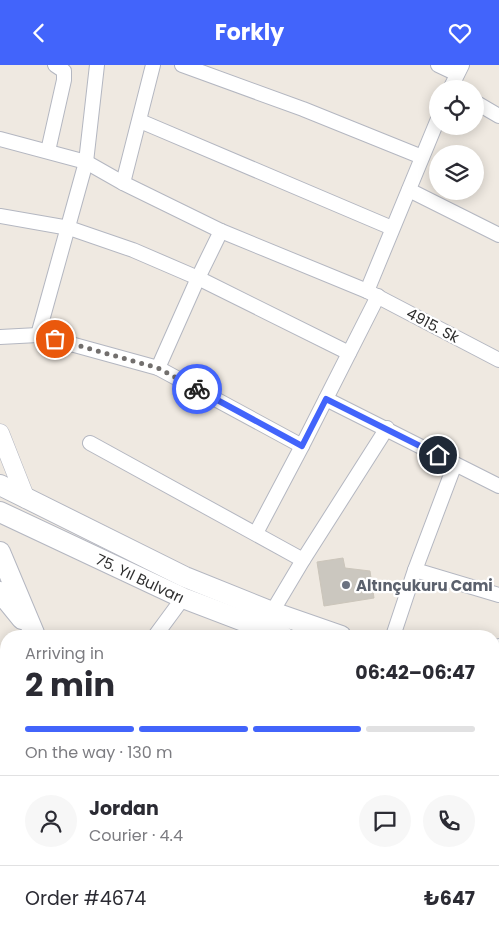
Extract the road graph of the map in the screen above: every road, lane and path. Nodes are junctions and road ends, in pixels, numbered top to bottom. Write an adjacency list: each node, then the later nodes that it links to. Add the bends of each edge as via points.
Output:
1 (54, 65): 12 (street, via 64,71 64,80)
2 (97, 65): 14 (street)
3 (152, 65): 9 (street)
4 (182, 65): 13 (street)
5 (438, 65): 6 (street)
6 (460, 70)
7 (484, 107): 8 (street)
8 (499, 116)
9 (140, 121): 15 (street); 19 (street)
10 (431, 135): 13 (street)
11 (0, 139): 12 (street, 4915. Sk)
12 (48, 151): 14 (street, 4915. Sk)
13 (422, 157): 16 (street)
14 (86, 162): 15 (street, 4915. Sk); 18 (street)
15 (123, 183): 20 (street, 4915. Sk)
16 (409, 190): 19 (street); 21 (street)
17 (0, 216): 18 (street)
18 (69, 228): 22 (street, via 133,250); 24 (street)
19 (392, 228): 23 (street)
20 (222, 231): 22 (street); 23 (street, 4915. Sk)
21 (499, 235)
22 (198, 278): 26 (street); 28 (street)
23 (372, 293): 26 (street); 27 (street, 4915. Sk)
24 (38, 335): 25 (street); 28 (street)
25 (0, 337)
26 (349, 353): 29 (street)
27 (499, 360)
28 (158, 368): 33 (street)
29 (326, 399): 30 (street); 33 (street)
30 (387, 428): 34 (street); 41 (street)
31 (0, 433): 37 (street)
32 (90, 443): 39 (street)
33 (302, 446): 39 (street)
34 (455, 464): 36 (street); 42 (street)
35 (0, 485): 37 (main road)
36 (499, 485)
37 (26, 499): 46 (main road, via 185,577)
38 (0, 512): 45 (main road, 75. Yıl Bulvarı)
39 (256, 533): 41 (street)
40 (0, 551): 48 (main road)
41 (303, 560): 46 (street)
42 (415, 571): 44 (street); 51 (street)
43 (0, 592): 47 (main road)
44 (499, 595)
45 (183, 598): 46 (main road, 75. Yıl Bulvarı); 49 (street)
46 (263, 625): 50 (main road, 75. Yıl Bulvarı)
47 (31, 630)
48 (33, 630)
49 (159, 630)
50 (298, 630)
51 (395, 630)

